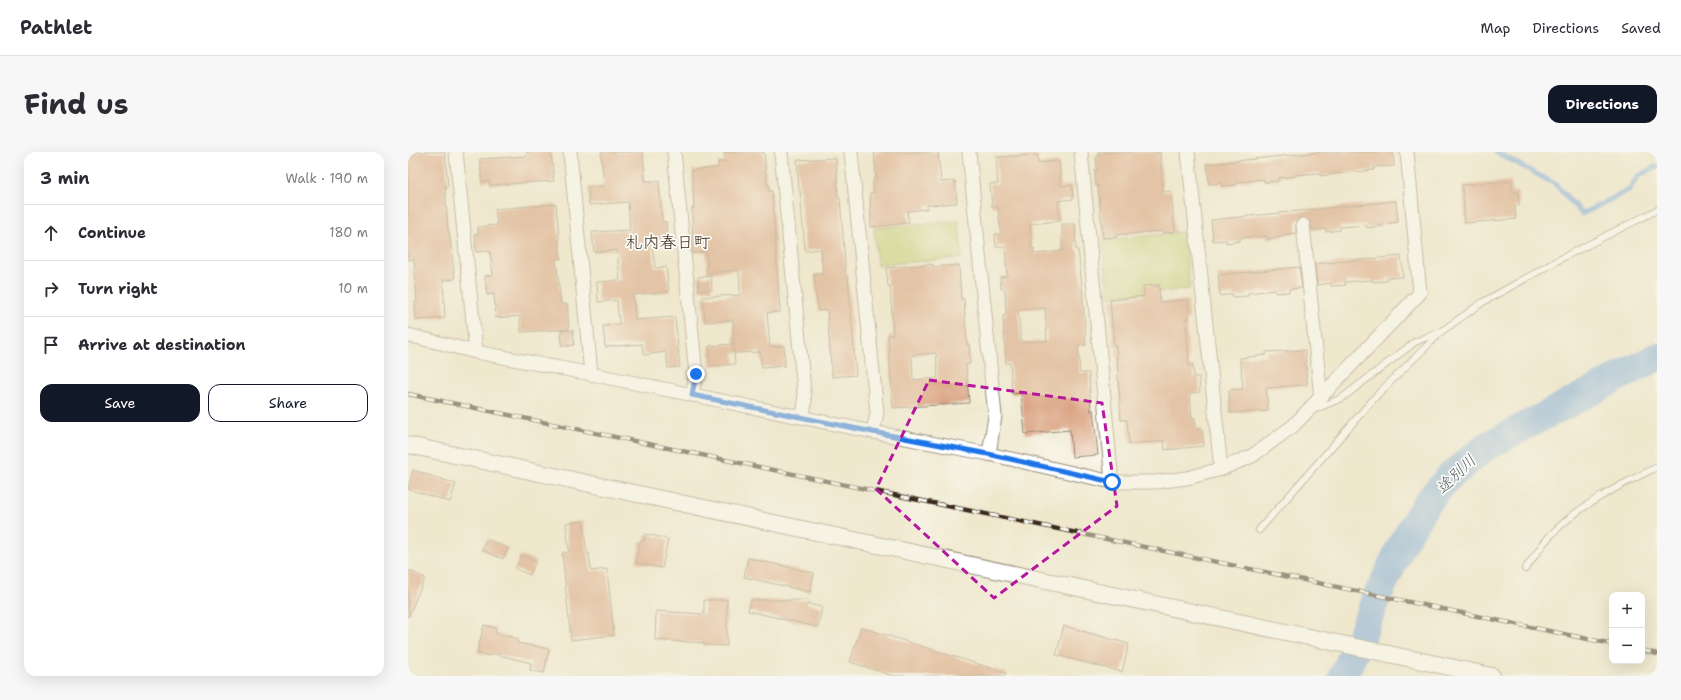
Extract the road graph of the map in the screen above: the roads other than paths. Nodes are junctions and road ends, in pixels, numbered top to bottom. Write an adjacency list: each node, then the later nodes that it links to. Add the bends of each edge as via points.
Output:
1 (456, 152): 14 (street)
2 (570, 152): 15 (street)
3 (674, 152): 16 (street, via 696,374)
4 (781, 152): 19 (street, via 805,402)
5 (851, 152): 20 (street, via 877,413)
6 (969, 152): 22 (street, via 995,416)
7 (1081, 152): 25 (street)
8 (1188, 152): 24 (street)
9 (1407, 152): 17 (street, via 1420,293)
10 (1657, 210): 12 (lane, via 1483,302)
11 (1304, 225): 17 (street)
12 (1442, 331): 18 (lane, via 1415,342 1342,398); 26 (lane, via 1378,394)
13 (408, 335): 14 (street)
14 (476, 352): 15 (street)
15 (591, 374): 16 (street)
16 (692, 395): 19 (street)
17 (1321, 398): 18 (street)
18 (1307, 413): 24 (street, via 1294,426 1252,456)
19 (803, 417): 20 (street)
20 (873, 432): 22 (street)
21 (408, 445): 28 (street)
22 (988, 454): 25 (street)
23 (1657, 467): 27 (lane, via 1581,509 1549,537)
24 (1221, 469): 25 (street, via 1187,478 1155,482)
25 (1112, 482)
26 (1259, 530)
27 (1525, 569)
28 (1492, 676)

